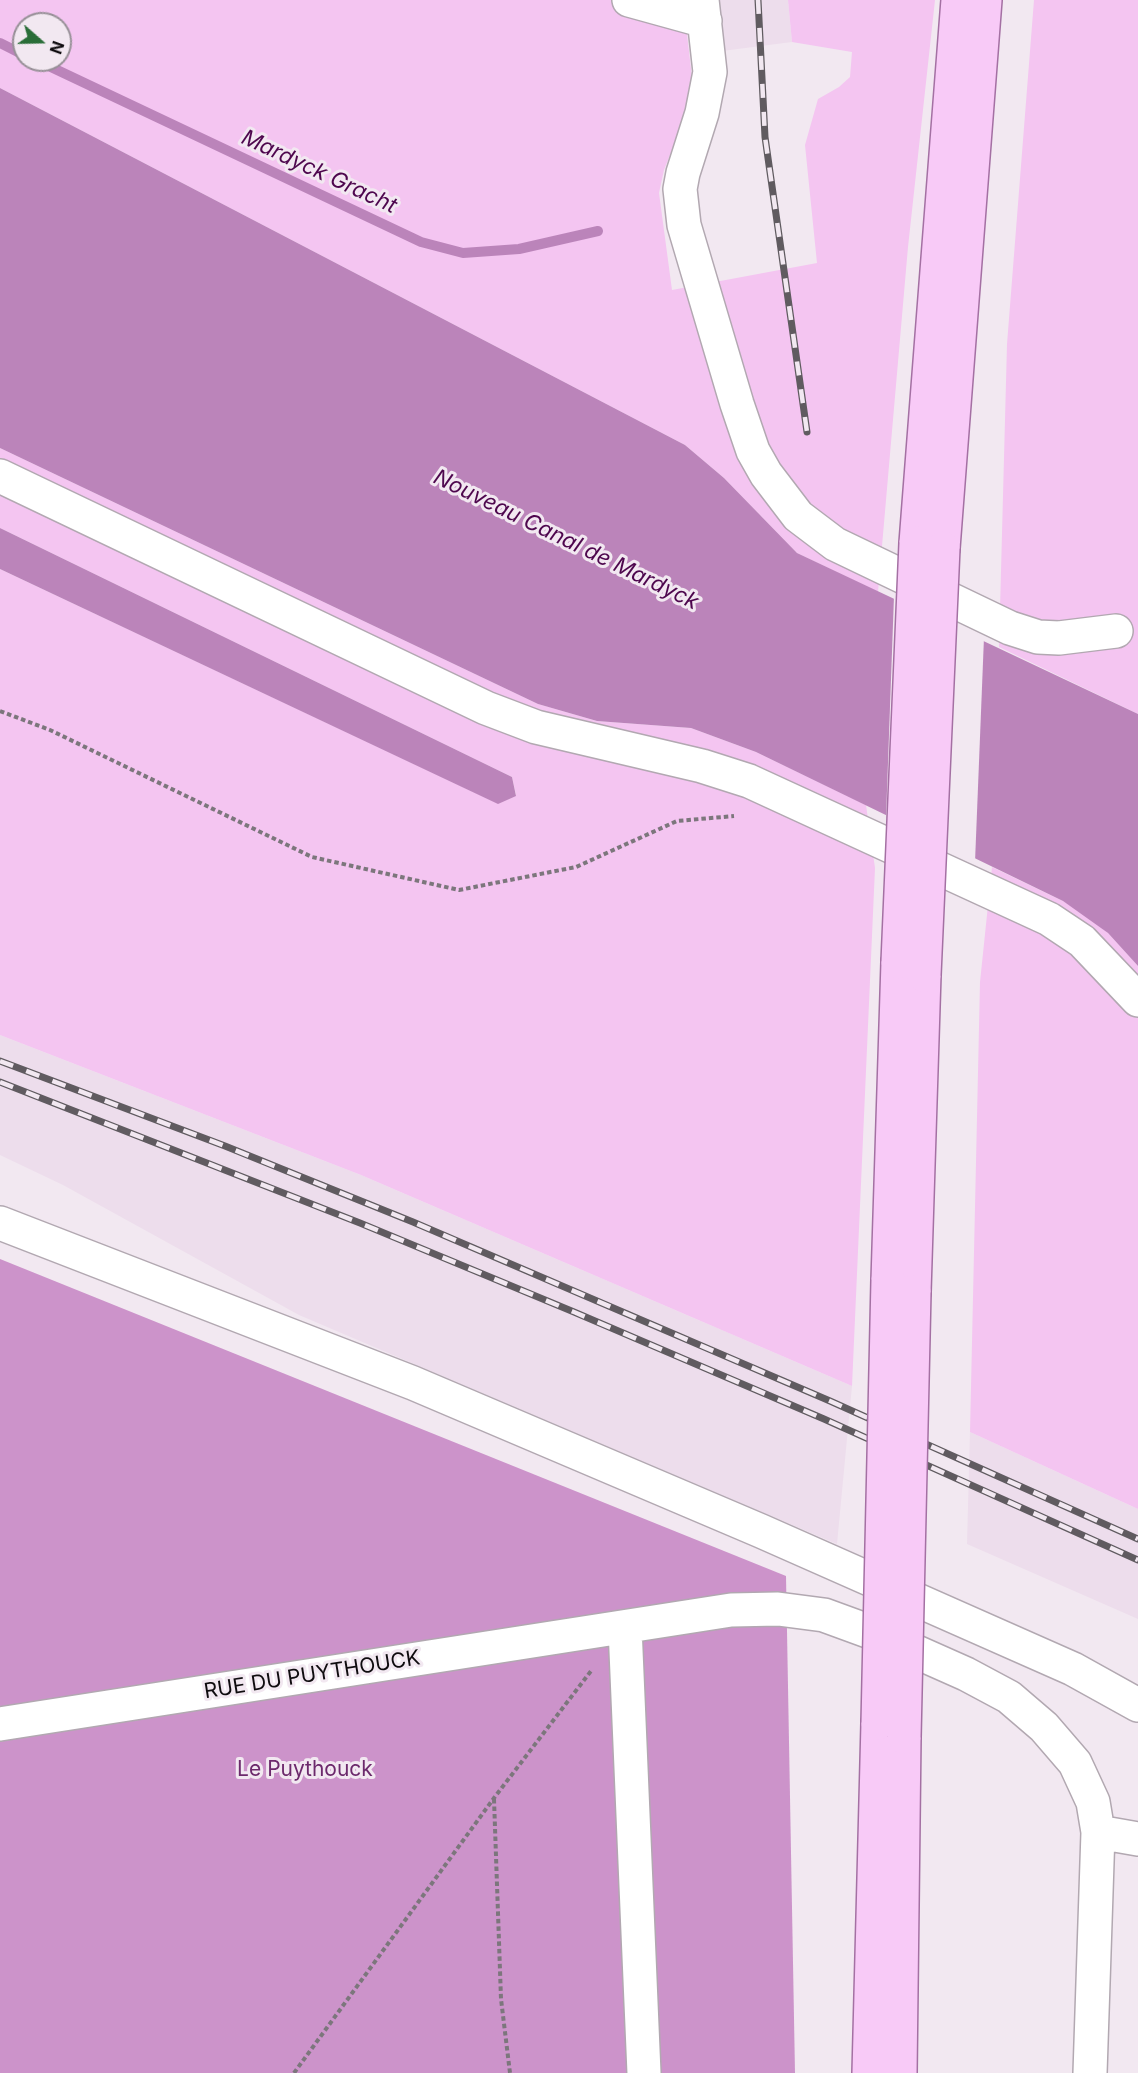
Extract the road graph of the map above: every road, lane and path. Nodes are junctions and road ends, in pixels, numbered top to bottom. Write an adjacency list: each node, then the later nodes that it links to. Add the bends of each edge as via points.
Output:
1 (629, 0): 4 (street)
2 (958, 0): 6 (main road)
3 (985, 0): 6 (main road)
4 (704, 10): 7 (street, via 710,72 702,114 683,173 684,225 737,404 753,451 766,474 798,516 835,544 1010,628 1038,637 1059,638)
5 (0, 477): 10 (street, via 486,708 536,727 749,781 966,880 1064,928 1101,959)
6 (929, 546): 15 (main road, bridge, via 911,969)
7 (1116, 631)
8 (0, 711): 9 (path, via 50,730 312,857 459,890 576,867 677,821)
9 (743, 815)
10 (1138, 1000)
11 (0, 1223): 13 (street, via 435,1392 1073,1669)
12 (625, 1627): 14 (street, RUE DU PUYTHOUCK); 16 (path); 17 (street, RUE DU PUYTHOUCK, via 731,1611 778,1609 824,1615 876,1634 990,1686 1030,1713 1075,1763 1093,1802); 21 (street)
13 (1138, 1705)
14 (0, 1724)
15 (891, 1730): 22 (main road); 23 (main road)
16 (494, 1798): 19 (path); 20 (path, via 501,1999)
17 (1098, 1832): 18 (street); 24 (street, RUE DU PUYTHOUCK)
18 (1138, 1839)
19 (294, 2073)
20 (510, 2073)
21 (644, 2073)
22 (869, 2073)
23 (900, 2073)
24 (1090, 2073)

